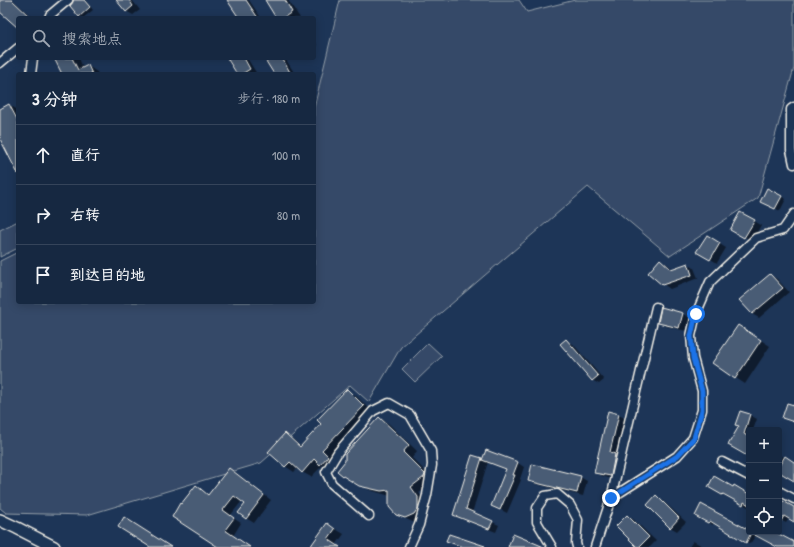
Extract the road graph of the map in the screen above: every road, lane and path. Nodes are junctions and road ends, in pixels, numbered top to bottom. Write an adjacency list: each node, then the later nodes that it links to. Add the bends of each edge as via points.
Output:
1 (68, 0): 2 (street)
2 (50, 16)
3 (16, 50): 5 (street)
4 (33, 60): 6 (street)
5 (0, 63)
6 (31, 72)
7 (794, 106): 8 (street, via 791,108 791,150)
8 (794, 164)
9 (794, 214): 14 (street, via 783,230 756,238 710,282 704,295 691,336 693,358 702,391 702,410 694,438 677,456)
10 (656, 307): 14 (street)
11 (722, 462): 12 (street)
12 (746, 474)
13 (782, 493): 15 (street)
14 (611, 498): 22 (street)
15 (794, 499)
16 (369, 516): 19 (street, via 332,484 326,472 338,452 373,411 389,403 410,415 431,451 432,465 427,495)
17 (0, 520): 18 (main road)
18 (54, 547)
19 (409, 547)
20 (552, 547): 21 (street, via 537,522 537,508 546,496 557,494 570,505 578,520)
21 (577, 547)
22 (595, 547)

